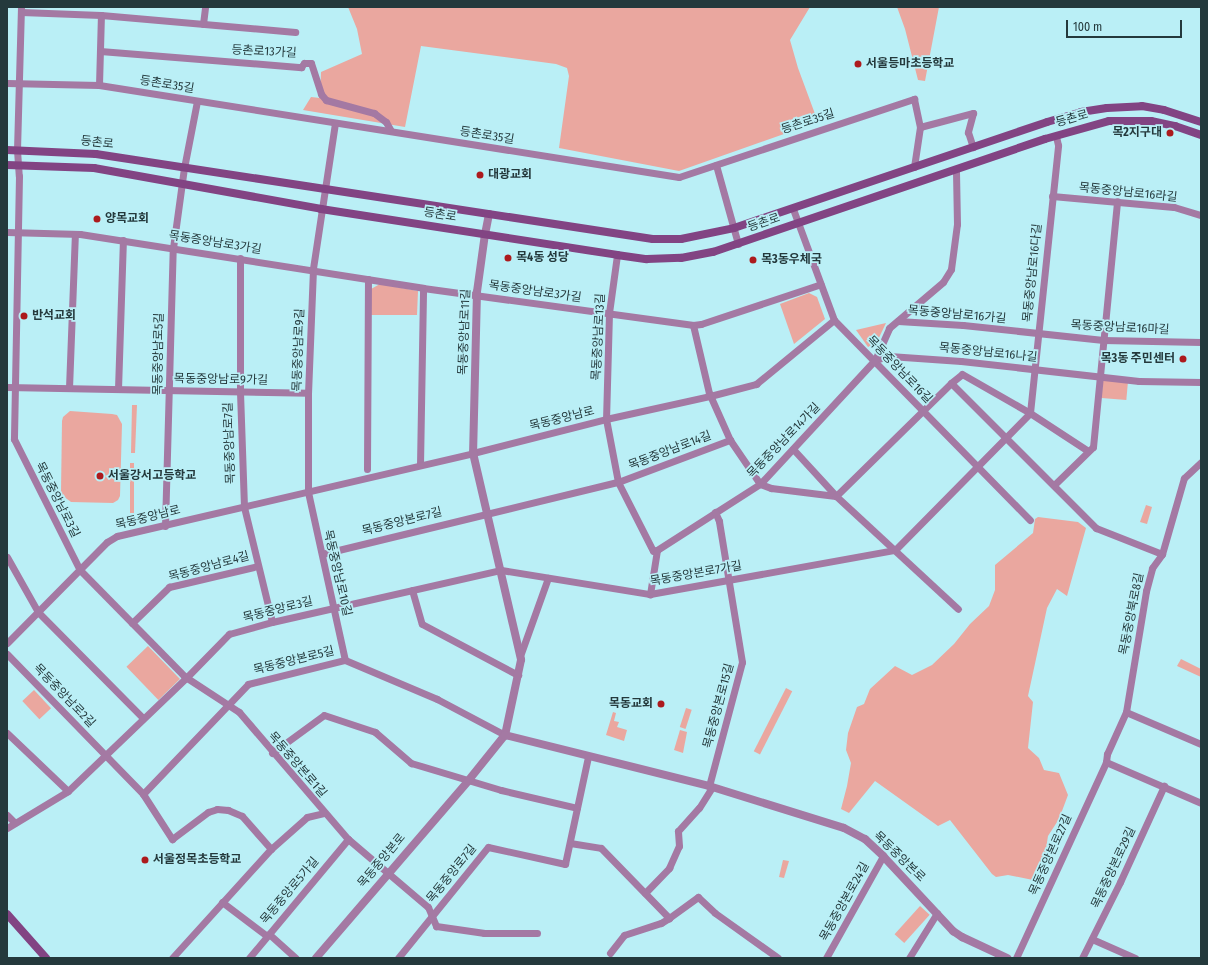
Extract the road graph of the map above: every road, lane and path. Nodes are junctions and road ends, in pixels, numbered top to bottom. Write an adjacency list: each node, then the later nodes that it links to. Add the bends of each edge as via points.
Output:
1 (205, 7): 4 (street)
2 (21, 10): 3 (street, 등촌로13가길); 8 (street, 목동중앙남로3길)
3 (101, 15): 4 (street, 등촌로13가길); 6 (street)
4 (203, 24): 5 (street, 등촌로13가길)
5 (295, 32)
6 (100, 51): 9 (street); 14 (street, 등촌로13가길, via 301,67 304,63 311,63 321,94 326,100 374,113 386,122)
7 (7, 83): 8 (street, 등촌로35길)
8 (19, 83): 9 (street, 등촌로35길); 19 (street, 목동중앙남로3길)
9 (99, 85): 10 (street, 등촌로35길)
10 (196, 101): 12 (street, 등촌로35길); 24 (street)
11 (1201, 122): 17 (main road, 등촌로, via 1142,106 1107,108 1081,112)
12 (335, 123): 14 (street, 등촌로35길); 27 (street)
13 (920, 127): 17 (street, via 974,113 968,132); 22 (street, 등촌로35길, via 914,99); 23 (street, 등촌로35길)
14 (391, 132): 22 (street, 등촌로35길, via 679,177)
15 (1201, 135): 16 (main road, 등촌로, via 1151,121 1127,120 1109,121)
16 (1056, 136): 25 (main road, 등촌로); 28 (street, 목동중앙남로16다길, via 1058,145)
17 (973, 147): 23 (main road, 등촌로)
18 (7, 150): 19 (main road, 등촌로)
19 (17, 150): 21 (street, 목동중앙남로3길); 24 (main road, 등촌로, via 96,154)
20 (7, 165): 21 (main road, 등촌로)
21 (17, 165): 26 (main road, 등촌로, via 94,168); 37 (street, 목동중앙남로3길)
22 (716, 165): 35 (street)
23 (914, 167): 31 (main road, 등촌로)
24 (184, 168): 26 (street); 27 (main road, 등촌로)
25 (956, 170): 34 (main road, 등촌로); 52 (street, 목동중앙남로16가길, via 957,224 951,268 943,282)
26 (182, 184): 30 (main road, 등촌로); 42 (street, 목동중앙남로5길)
27 (323, 189): 30 (street); 32 (main road, 등촌로)
28 (1052, 196): 29 (street, 목동중앙남로16라길); 54 (street, 목동중앙남로16다길)
29 (1116, 201): 33 (street, 목동중앙남로16라길, via 1174,207); 55 (street)
30 (321, 209): 39 (main road, 등촌로); 45 (street, 목동중앙남로9길)
31 (793, 209): 34 (street, 목동중앙남로16길); 35 (main road, 등촌로)
32 (489, 214): 35 (main road, 등촌로, via 653,239 681,240); 39 (street, 목동중앙남로11길)
33 (1201, 215)
34 (799, 224): 41 (main road, 등촌로); 47 (street, 목동중앙남로16길)
35 (734, 228): 41 (street)
36 (7, 232): 37 (street, 목동중앙남로3가길)
37 (18, 232): 38 (street, 목동중앙남로3가길); 63 (street, 목동중앙남로3길)
38 (75, 234): 40 (street, 목동중앙남로3가길); 64 (street)
39 (485, 234): 43 (main road, 등촌로); 49 (street, 목동중앙남로11길)
40 (123, 240): 42 (street, 목동중앙남로3가길); 65 (street)
41 (738, 244): 43 (main road, 등촌로, via 681,258 647,259)
42 (172, 248): 44 (street, 목동중앙남로3가길); 66 (street, 목동중앙남로5길)
43 (617, 255): 50 (street, 목동중앙남로13길)
44 (240, 258): 45 (street, 목동중앙남로3가길); 67 (street, 목동중앙남로7길)
45 (312, 269): 46 (street, 목동중앙남로3가길); 68 (street, 목동중앙남로9길)
46 (368, 279): 48 (street, 목동중앙남로3가길); 82 (street)
47 (821, 284): 51 (street, 목동중앙남로16길); 53 (street, 목동중앙남로3가길)
48 (423, 288): 49 (street, 목동중앙남로3가길); 80 (street)
49 (477, 296): 50 (street, 목동중앙남로3가길); 78 (street, 목동중앙남로11길)
50 (609, 313): 53 (street, 목동중앙남로3가길); 72 (street, 목동중앙남로13길)
51 (834, 320): 57 (street, 목동중앙남로16길); 69 (street, 목동중앙남로, via 756,384)
52 (898, 321): 54 (street, 목동중앙남로16가길, via 963,325); 57 (street, 목동중앙남로16가길, via 889,328)
53 (692, 325): 69 (street)
54 (1038, 334): 55 (street, 목동중앙남로16마길); 58 (street, 목동중앙남로16다길)
55 (1103, 340): 56 (street, 목동중앙남로16마길); 59 (street)
56 (1201, 342)
57 (875, 360): 58 (street, 목동중앙남로16나길, via 889,356); 70 (street, 목동중앙남로16길, via 892,381); 76 (street, 목동중앙남로14가길)
58 (1035, 369): 59 (street, 목동중앙남로16나길); 71 (street, 목동중앙남로16다길)
59 (1100, 377): 60 (street, 목동중앙남로16나길, via 1139,381); 77 (street, via 1093,447)
60 (1201, 382)
61 (951, 383): 70 (street); 71 (street, via 962,374); 73 (street)
62 (7, 387): 63 (street, 목동중앙남로9가길)
63 (15, 387): 64 (street, 목동중앙남로9가길); 74 (street, 목동중앙남로3길)
64 (70, 388): 65 (street, 목동중앙남로9가길)
65 (118, 389): 66 (street, 목동중앙남로9가길)
66 (170, 390): 67 (street, 목동중앙남로9가길); 92 (street, 목동중앙남로5길)
67 (240, 392): 68 (street, 목동중앙남로9가길); 88 (street, 목동중앙남로7길)
68 (308, 393): 86 (street, 목동중앙남로9길)
69 (710, 396): 72 (street, 목동중앙남로); 75 (street)
70 (924, 412): 81 (street, 목동중앙남로16길); 87 (street)
71 (1030, 413): 73 (street); 77 (street)
72 (606, 419): 78 (street, 목동중앙남로); 83 (street, 목동중앙남로14길)
73 (1005, 438): 81 (street); 85 (street)
74 (10, 439): 99 (street, 목동중앙남로3길)
75 (730, 440): 83 (street, 목동중앙남로14길); 84 (street)
76 (792, 449): 84 (street, 목동중앙남로14가길); 87 (street)
77 (1088, 451): 85 (street)
78 (474, 453): 80 (street, 목동중앙남로); 90 (street)
79 (1201, 462): 96 (street, 목동중앙북로8길, via 1184,478)
80 (420, 465): 86 (street, 목동중앙남로)
81 (978, 466): 91 (street, 목동중앙남로16길); 94 (street)
82 (367, 469)
83 (618, 482): 90 (street, 목동중앙본로7길); 93 (street, 목동중앙남로14길, via 652,551)
84 (760, 484): 87 (street, via 771,488); 89 (street, 목동중앙남로14가길)
85 (1054, 485): 96 (street, via 1096,528)
86 (308, 492): 88 (street, 목동중앙남로); 95 (street, 목동중앙남로10길)
87 (836, 496): 94 (street)
88 (244, 507): 92 (street, 목동중앙남로); 98 (street)
89 (716, 512): 93 (street, 목동중앙남로14가길); 102 (street, 목동중앙본로15길)
90 (487, 513): 95 (street, 목동중앙본로7길); 100 (street)
91 (1030, 520)
92 (165, 526): 99 (street, 목동중앙남로, via 116,536)
93 (657, 550): 104 (street)
94 (895, 550): 102 (street, 목동중앙본로7가길); 106 (street)
95 (322, 554): 105 (street, 목동중앙남로10길)
96 (1162, 554): 117 (street, 목동중앙북로8길, via 1152,568 1146,591)
97 (7, 557): 107 (street)
98 (258, 566): 108 (street); 109 (street, 목동중앙남로4길, via 169,587)
99 (80, 570): 107 (street, 목동중앙남로); 109 (street)
100 (501, 570): 101 (street, 목동중앙본로7가길); 103 (street, 목동중앙로3길); 112 (street)
101 (548, 578): 104 (street, 목동중앙본로7가길); 112 (street)
102 (728, 580): 104 (street, 목동중앙본로7가길); 128 (street, 목동중앙본로15길, via 742,662)
103 (412, 590): 105 (street, 목동중앙로3길); 114 (street, via 422,624)
104 (650, 594)
105 (334, 608): 108 (street, 목동중앙로3길); 113 (street, 목동중앙남로10길)
106 (958, 609)
107 (38, 612): 110 (street, 목동중앙남로); 118 (street)
108 (272, 622): 115 (street, 목동중앙로3길, via 229,634)
109 (132, 624): 115 (street)
110 (7, 643)
111 (7, 654): 123 (street, 목동중앙남로2길)
112 (520, 656): 114 (street)
113 (345, 660): 116 (street, 목동중앙본로5길, via 248,684); 120 (street, 목동중앙본로5길, via 437,698)
114 (518, 675): 120 (street)
115 (186, 678): 116 (street, 목동중앙본로1길); 118 (street, 목동중앙로3길)
116 (230, 705): 122 (street, 목동중앙본로1길, via 239,712); 130 (street, 목동중앙본로5길)
117 (1126, 712): 121 (street); 125 (street, 목동중앙북로8길, via 1107,754)
118 (143, 718): 123 (street, 목동중앙로3길)
119 (7, 733): 129 (street)
120 (505, 735): 124 (street, 목동중앙본로); 126 (street, 목동중앙본로)
121 (1201, 744)
122 (272, 753): 126 (street, via 324,714 375,732 411,763); 133 (street, 목동중앙본로1길)
123 (105, 754): 129 (street, 목동중앙로3길); 130 (street)
124 (588, 757): 128 (street, 목동중앙본로); 132 (street)
125 (1106, 762): 127 (street); 162 (street, 목동중앙본로27길)
126 (468, 781): 132 (street); 141 (street, 목동중앙본로)
127 (1164, 786): 131 (street); 150 (street, 목동중앙본로29길)
128 (710, 787): 140 (street, 목동중앙본로, via 844,828 865,839); 142 (street, via 699,808 678,831 679,846 669,868)
129 (68, 790): 135 (street, 목동중앙로3길)
130 (143, 794): 139 (street, via 172,839 208,812 228,810 242,816)
131 (1201, 803)
132 (577, 808): 138 (street)
133 (324, 813): 137 (street, 목동중앙본로1길); 139 (street, via 307,818)
134 (7, 815): 135 (street)
135 (15, 823): 136 (street, 목동중앙로3길)
136 (7, 828)
137 (348, 839): 141 (street, 목동중앙본로1길); 149 (street, 목동중앙로5가길)
138 (570, 843): 142 (street, via 601,848); 146 (street, 목동중앙로7길, via 565,864 488,846)
139 (271, 849): 143 (street)
140 (883, 856): 144 (street, 목동중앙본로); 159 (street, 목동중앙본로24길)
141 (388, 873): 146 (street, 목동중앙본로1길, via 428,908); 156 (street, 목동중앙본로)
142 (645, 893): 147 (street)
143 (222, 902): 149 (street); 153 (street)
144 (937, 913): 160 (street); 161 (street, 목동중앙본로, via 962,937)
145 (7, 914): 152 (main road)
146 (431, 917): 148 (street, 목동중앙본로1길, via 436,926 460,930 484,933); 157 (street, 목동중앙로7길)
147 (669, 918): 151 (street, via 624,935); 158 (street, via 698,897 715,913)
148 (537, 933)
149 (268, 935): 154 (street, 목동중앙로5가길); 155 (street)
150 (1092, 938): 163 (street, 목동중앙본로29길); 164 (street)
151 (610, 953)
152 (46, 958)
153 (172, 958)
154 (249, 958)
155 (296, 958)
156 (316, 958)
157 (398, 958)
158 (778, 958)
159 (826, 958)
160 (909, 958)
161 (1007, 958)
162 (1016, 958)
163 (1082, 958)
164 (1135, 958)

